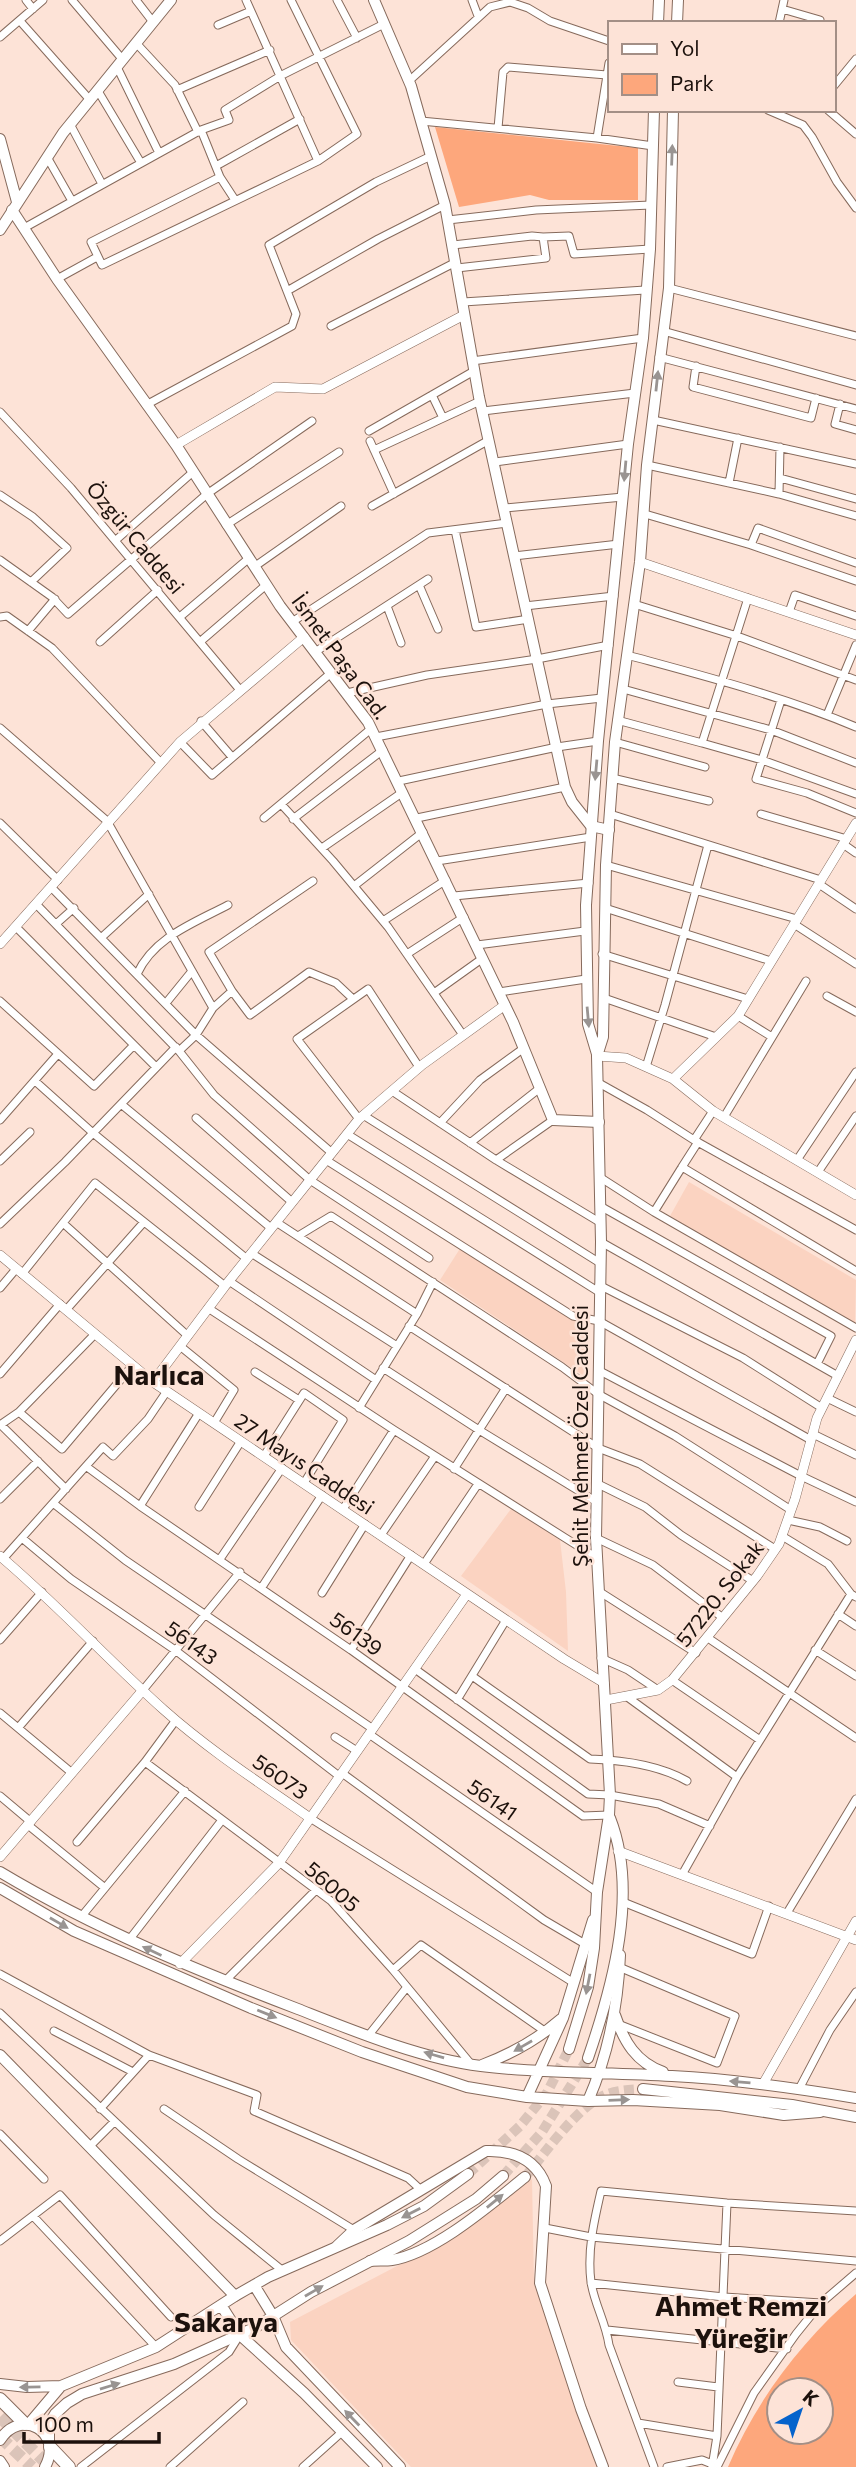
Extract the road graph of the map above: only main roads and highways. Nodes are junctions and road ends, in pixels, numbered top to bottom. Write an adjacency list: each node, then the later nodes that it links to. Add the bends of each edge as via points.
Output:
1 (171, 0): 10 (main road, via 71,124)
2 (374, 0): 13 (main road, via 409,81 445,205 481,406 556,747 565,787)
3 (659, 0): 5 (main road)
4 (678, 0): 6 (main road)
5 (657, 21)
6 (677, 21)
7 (654, 112): 12 (main road, one-way to 12, via 643,338 628,444)
8 (673, 112): 14 (main road, one-way to 8, via 617,720 640,562 669,288)
9 (0, 139): 10 (main road, İsmet Paşa Cad.)
10 (14, 206): 11 (main road); 18 (main road, İsmet Paşa Cad., via 57,279 176,445 266,585 374,732 505,1005 553,1120)
11 (0, 230)
12 (592, 810): 13 (main road); 14 (main road); 16 (main road)
13 (579, 811): 16 (main road)
14 (610, 814): 15 (main road)
15 (609, 830): 16 (main road); 17 (main road, via 603,1037)
16 (591, 832): 17 (main road, one-way to 17, via 586,979 588,1024)
17 (597, 1056): 18 (main road, Şehit Mehmet Özel Caddesi)
18 (599, 1122): 19 (main road, Şehit Mehmet Özel Caddesi, via 596,1538)
19 (609, 1815): 21 (main road); 22 (main road, via 617,1835)
20 (0, 1872): 31 (main road, one-way to 20, via 368,2036 180,1964 55,1905)
21 (600, 1876): 22 (main road, via 615,1872); 24 (main road)
22 (622, 1876): 25 (main road)
23 (0, 1888): 35 (main road, one-way to 35, via 74,1931 240,2003 362,2052)
24 (595, 1917): 26 (main road); 28 (main road, one-way to 28, via 588,1987)
25 (621, 1932): 27 (main road); 30 (main road)
26 (563, 2018): 31 (main road, one-way to 31, via 508,2055); 32 (main road)
27 (616, 2020): 33 (main road); 34 (main road, via 636,2055)
28 (569, 2049)
29 (0, 2055): 48 (main road)
30 (588, 2057)
31 (475, 2065): 32 (main road); 35 (main road)
32 (538, 2071): 33 (main road); 38 (main road)
33 (600, 2074): 34 (main road); 39 (main road)
34 (673, 2076): 37 (main road, one-way to 34)
35 (467, 2087): 38 (main road)
36 (643, 2089): 40 (main road)
37 (855, 2095)
38 (527, 2097): 39 (main road)
39 (588, 2101): 40 (main road, one-way to 40, via 708,2105 784,2115)
40 (820, 2112): 41 (main road)
41 (856, 2117)
42 (468, 2174): 45 (main road, one-way to 45, via 424,2206)
43 (503, 2176): 46 (main road, via 476,2199)
44 (525, 2177): 46 (main road, one-way to 44, via 393,2260 429,2246)
45 (337, 2246): 47 (main road); 64 (main road, via 354,2230 486,2151 504,2150 530,2162 546,2186 540,2283)
46 (370, 2260): 50 (main road, one-way to 46)
47 (254, 2285): 48 (main road); 50 (main road)
48 (235, 2296): 49 (main road)
49 (221, 2305): 51 (main road); 53 (main road, via 156,2347)
50 (273, 2316): 51 (main road); 63 (main road, one-way to 50, via 286,2347)
51 (240, 2334): 57 (main road, one-way to 51, via 49,2424 67,2403); 62 (main road)
52 (0, 2384): 53 (main road, one-way to 52)
53 (61, 2386): 55 (main road)
54 (0, 2399): 55 (highway)
55 (26, 2424): 56 (main road, via 10,2428); 57 (main road, via 40,2429)
56 (0, 2440)
57 (50, 2445): 60 (main road); 61 (highway)
58 (0, 2461): 59 (main road)
59 (4, 2467)
60 (45, 2467)
61 (69, 2467)
62 (377, 2467)
63 (400, 2467)
64 (603, 2467)

